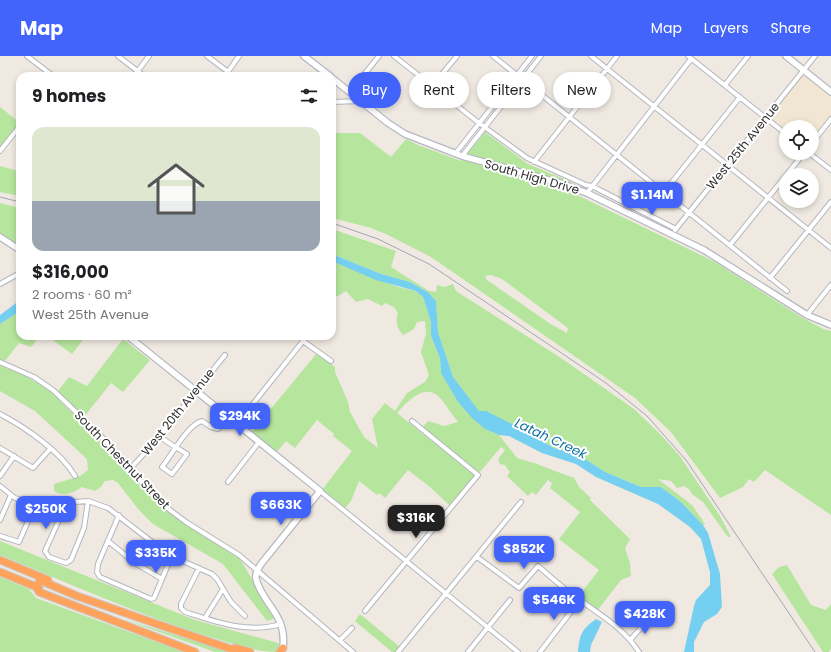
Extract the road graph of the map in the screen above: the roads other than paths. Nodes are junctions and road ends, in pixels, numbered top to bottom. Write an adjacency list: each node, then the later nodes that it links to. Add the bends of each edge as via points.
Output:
1 (27, 56): 22 (street)
2 (118, 56): 21 (street)
3 (149, 56): 21 (street)
4 (207, 56): 23 (street)
5 (239, 56): 24 (street)
6 (304, 56): 25 (main road, South High Drive)
7 (379, 56): 26 (street)
8 (394, 56): 27 (street)
9 (457, 56): 28 (street)
10 (492, 56): 29 (street)
11 (532, 56): 30 (street)
12 (541, 56): 31 (street)
13 (591, 56): 19 (street)
14 (617, 56): 19 (street)
15 (748, 56): 33 (street)
16 (786, 56): 20 (main road)
17 (815, 56): 20 (street, West 25th Avenue)
18 (690, 57): 33 (street); 40 (street)
19 (607, 68): 40 (street); 45 (street)
20 (803, 70): 35 (main road); 46 (street, West 25th Avenue)
21 (138, 71)
22 (48, 72)
23 (224, 72)
24 (227, 72)
25 (325, 72)
26 (366, 72)
27 (414, 72)
28 (444, 72)
29 (513, 72)
30 (519, 72)
31 (528, 72)
32 (336, 81): 34 (main road, South High Drive)
33 (724, 85): 36 (street)
34 (348, 90)
35 (831, 92)
36 (740, 97): 46 (street); 53 (street)
37 (545, 98): 45 (street)
38 (348, 101): 39 (street)
39 (336, 102)
40 (654, 106): 53 (street); 56 (street)
41 (370, 108): 55 (main road, South High Drive, via 397,129)
42 (459, 108): 48 (street)
43 (491, 108): 48 (street)
44 (500, 108): 49 (street)
45 (569, 116): 56 (street); 60 (street)
46 (765, 118): 50 (street); 61 (street, West 25th Avenue)
47 (831, 119): 52 (street)
48 (479, 123): 49 (street); 55 (street)
49 (485, 128): 57 (street); 60 (street)
50 (779, 129)
51 (16, 131): 54 (street)
52 (819, 134)
53 (702, 144): 61 (street); 64 (street)
54 (0, 151)
55 (455, 154): 57 (main road, South High Drive)
56 (617, 154): 63 (street); 64 (street)
57 (462, 156): 65 (main road, South High Drive)
58 (798, 160): 66 (street)
59 (818, 160): 62 (street)
60 (534, 162): 63 (street)
61 (727, 165): 66 (street); 68 (street, West 25th Avenue)
62 (831, 170)
63 (592, 186): 65 (street); 69 (street)
64 (664, 192): 68 (street)
65 (587, 193): 71 (main road, South High Drive)
66 (767, 198): 70 (street); 73 (street)
67 (831, 202): 70 (street)
68 (689, 213): 69 (street, West 25th Avenue); 73 (street)
69 (676, 228): 71 (street, West 25th Avenue)
70 (808, 230): 75 (street); 77 (street)
71 (672, 236): 81 (main road, South High Drive, via 704,250)
72 (0, 237): 74 (main road)
73 (730, 245): 77 (street)
74 (16, 247)
75 (831, 248)
76 (16, 275): 78 (street)
77 (770, 278): 80 (street)
78 (0, 284)
79 (831, 285): 81 (street)
80 (787, 291)
81 (807, 315): 82 (main road, South High Drive)
82 (831, 325)
83 (133, 340): 88 (main road)
84 (303, 341): 86 (street); 92 (street)
85 (225, 355): 88 (street, West 20th Avenue)
86 (331, 360)
87 (0, 362): 99 (street, South Chestnut Street, via 53,390)
88 (196, 391): 90 (main road); 93 (street, West 20th Avenue)
89 (0, 414): 97 (street)
90 (228, 417): 92 (main road); 96 (street, via 218,429 211,428 202,420 195,423)
91 (412, 421): 117 (street, via 478,475)
92 (237, 424): 94 (main road)
93 (160, 436): 96 (street); 99 (street, West 20th Avenue)
94 (259, 442): 102 (street); 104 (main road)
95 (0, 448): 98 (street)
96 (177, 448): 96 (street, via 162,467 172,474 187,454)
97 (50, 449): 98 (street, via 34,468); 101 (street, via 66,462)
98 (14, 456): 100 (street)
99 (130, 468): 119 (street, South Chestnut Street, via 170,510 232,549)
100 (0, 476)
101 (75, 476)
102 (228, 482)
103 (0, 486): 105 (street)
104 (320, 491): 117 (street); 119 (main road)
105 (11, 496): 109 (street); 111 (street)
106 (88, 501): 107 (street); 107 (street, via 84,528 69,562 64,563 49,557 46,553 59,520); 110 (street, via 103,505)
107 (59, 502): 109 (street)
108 (521, 502): 115 (street)
109 (35, 505): 112 (street, via 19,542)
110 (119, 515): 113 (street); 114 (street, via 150,541)
111 (0, 520)
112 (0, 536)
113 (108, 541): 121 (street, via 135,563); 121 (street, via 98,564 98,575 151,599 154,598)
114 (172, 555): 118 (street); 121 (street)
115 (477, 556): 124 (street); 127 (street, via 519,588 537,566)
116 (0, 560): 125 (highway)
117 (408, 562): 124 (street); 128 (street)
118 (199, 568): 123 (street, via 214,576); 130 (street, via 181,608 185,612)
119 (257, 571): 132 (main road, via 258,582); 137 (street, South Chestnut Street)
120 (0, 572): 122 (highway)
121 (162, 580)
122 (36, 587): 125 (highway, via 38,582 42,581); 138 (highway)
123 (223, 589): 129 (street, via 230,602); 130 (street)
124 (446, 593): 134 (street); 145 (street)
125 (93, 600): 135 (highway)
126 (510, 600): 134 (street)
127 (580, 600): 136 (street, via 616,624); 148 (street)
128 (365, 611)
129 (245, 616)
130 (205, 618): 132 (street, via 244,628 264,628)
131 (648, 620): 136 (street)
132 (281, 624): 139 (main road)
133 (352, 628): 137 (street)
134 (488, 628): 146 (street); 147 (street)
135 (195, 637): 142 (highway); 143 (highway)
136 (631, 639): 149 (street)
137 (340, 640): 144 (street, South Chestnut Street)
138 (180, 645): 140 (highway); 141 (highway)
139 (282, 651)
140 (195, 652)
141 (203, 652)
142 (240, 652)
143 (250, 652)
144 (353, 652)
145 (398, 652)
146 (468, 652)
147 (518, 652)
148 (540, 652)
149 (639, 652)

